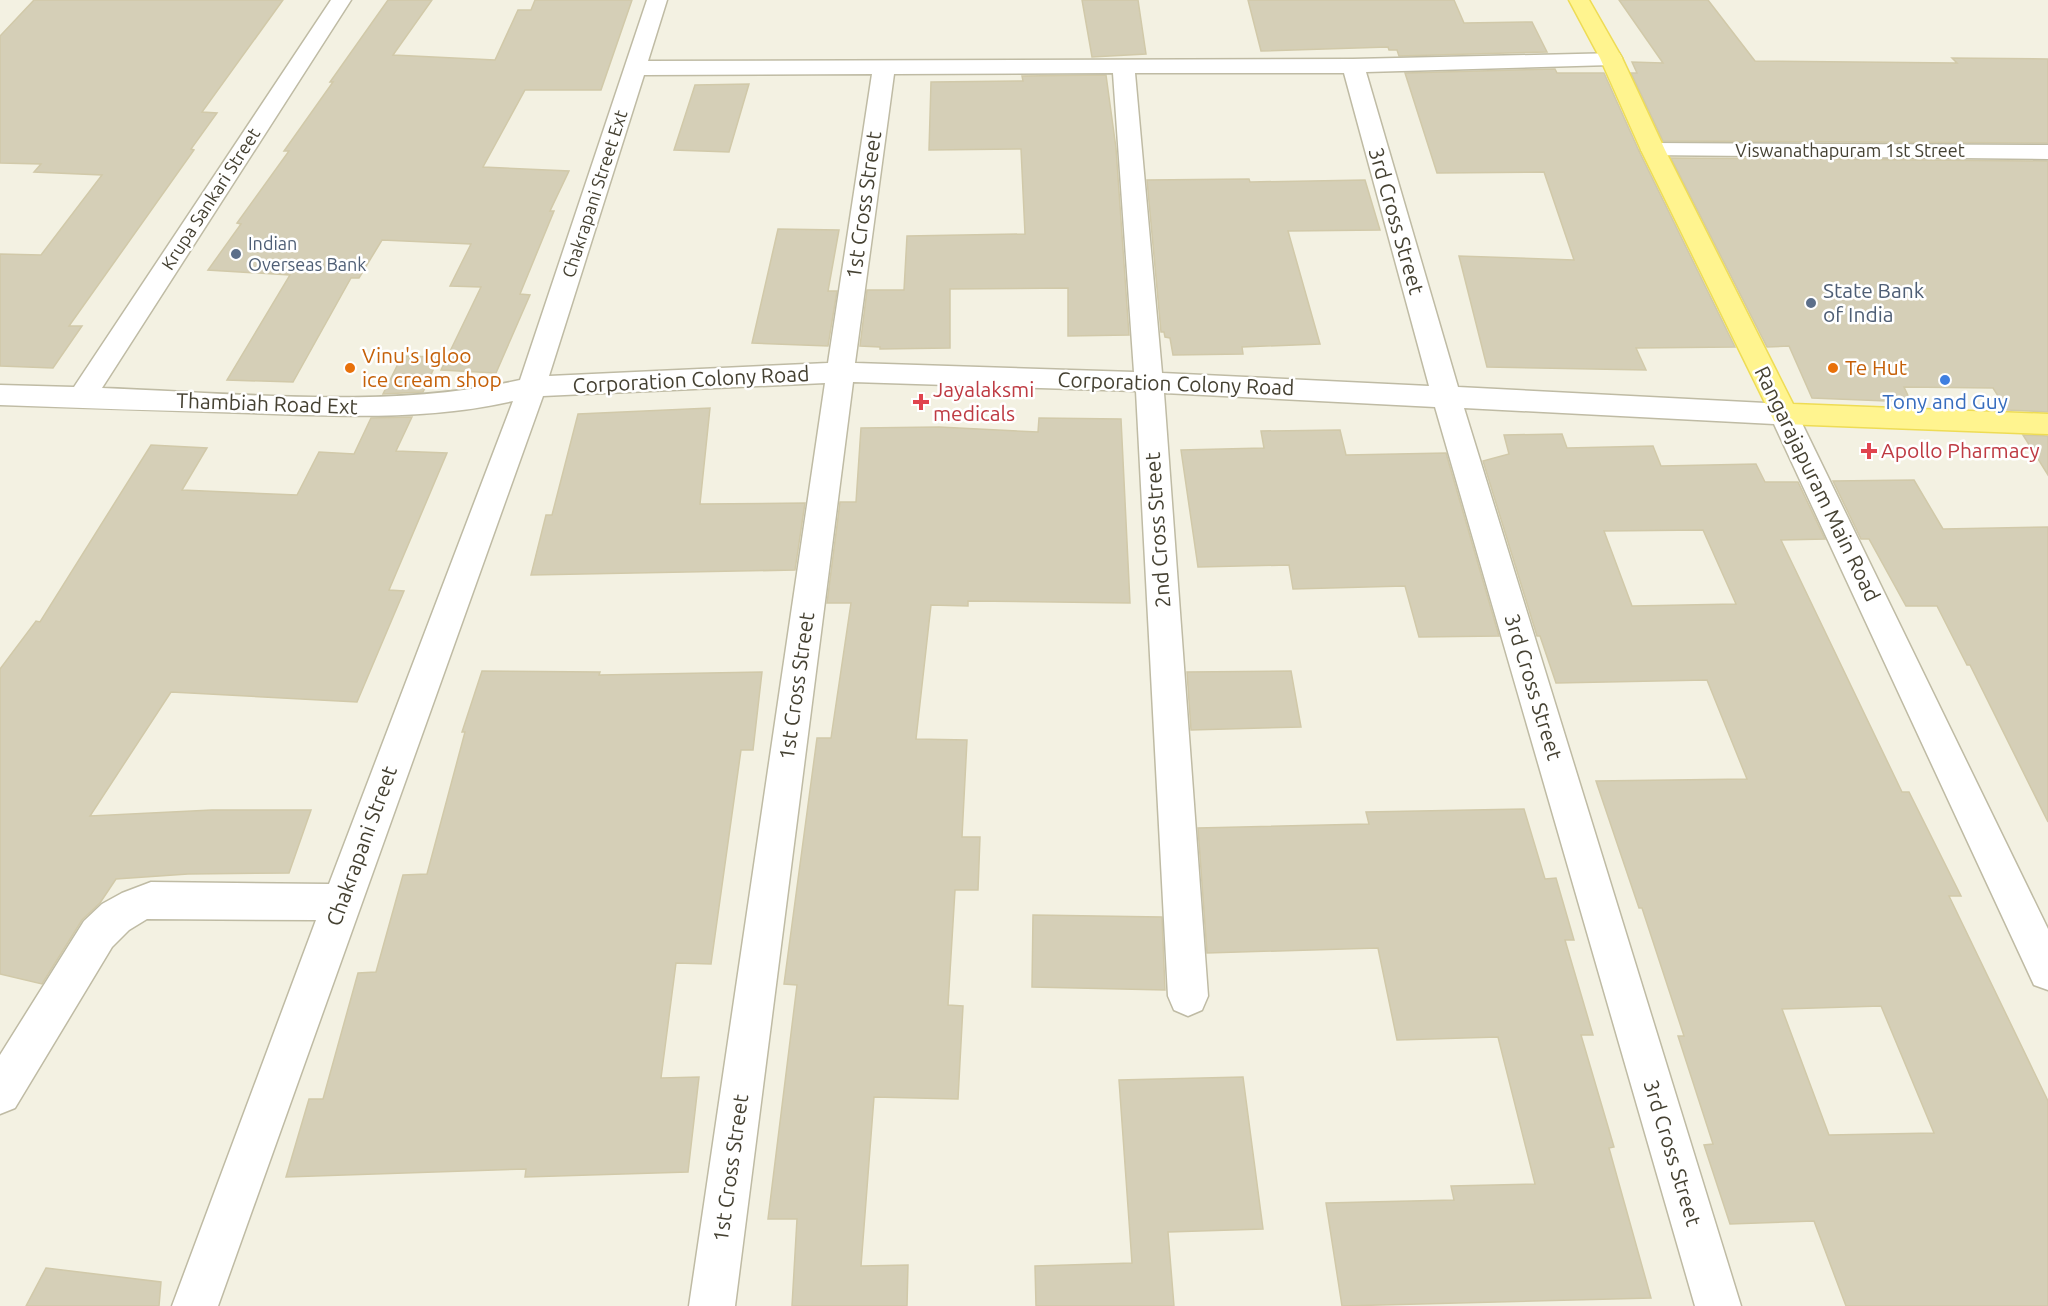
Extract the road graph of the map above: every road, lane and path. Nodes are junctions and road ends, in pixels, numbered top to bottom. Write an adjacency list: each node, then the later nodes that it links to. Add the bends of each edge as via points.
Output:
1 (340, 0): 16 (street, Krupa Sankari Street)
2 (657, 0): 8 (street, Chakrapani Street Ext)
3 (1580, 0): 4 (main road, Rangarajapuram Main Road)
4 (1611, 58): 6 (street); 9 (main road, Rangarajapuram Main Road)
5 (1123, 65): 6 (street); 7 (street); 12 (street, 2nd Cross Street)
6 (1353, 66): 15 (street, 3rd Cross Street)
7 (884, 67): 8 (street); 11 (street, 1st Cross Street)
8 (636, 68): 13 (street, Chakrapani Street Ext)
9 (1653, 150): 10 (street, Viswanathapuram 1st Street); 17 (main road, Rangarajapuram Main Road)
10 (2048, 152)
11 (840, 372): 12 (street, Corporation Colony Road); 13 (street, Corporation Colony Road); 24 (street, 1st Cross Street)
12 (1149, 382): 15 (street, Corporation Colony Road); 21 (street, 2nd Cross Street)
13 (532, 387): 16 (street, Thambiah Road Ext, via 474,400 363,407); 19 (street, Chakrapani Street)
14 (0, 394): 16 (street, Thambiah Road Ext)
15 (1446, 396): 17 (street, Corporation Colony Road); 25 (street, 3rd Cross Street)
16 (81, 399)
17 (1784, 414): 18 (main road); 20 (street, Rangarajapuram Main Road)
18 (2048, 424)
19 (340, 902): 22 (street, via 151,900 131,906 113,917 98,934); 23 (street, Chakrapani Street)
20 (2048, 971)
21 (1188, 996)
22 (0, 1094)
23 (195, 1306)
24 (712, 1306)
25 (1718, 1306)

